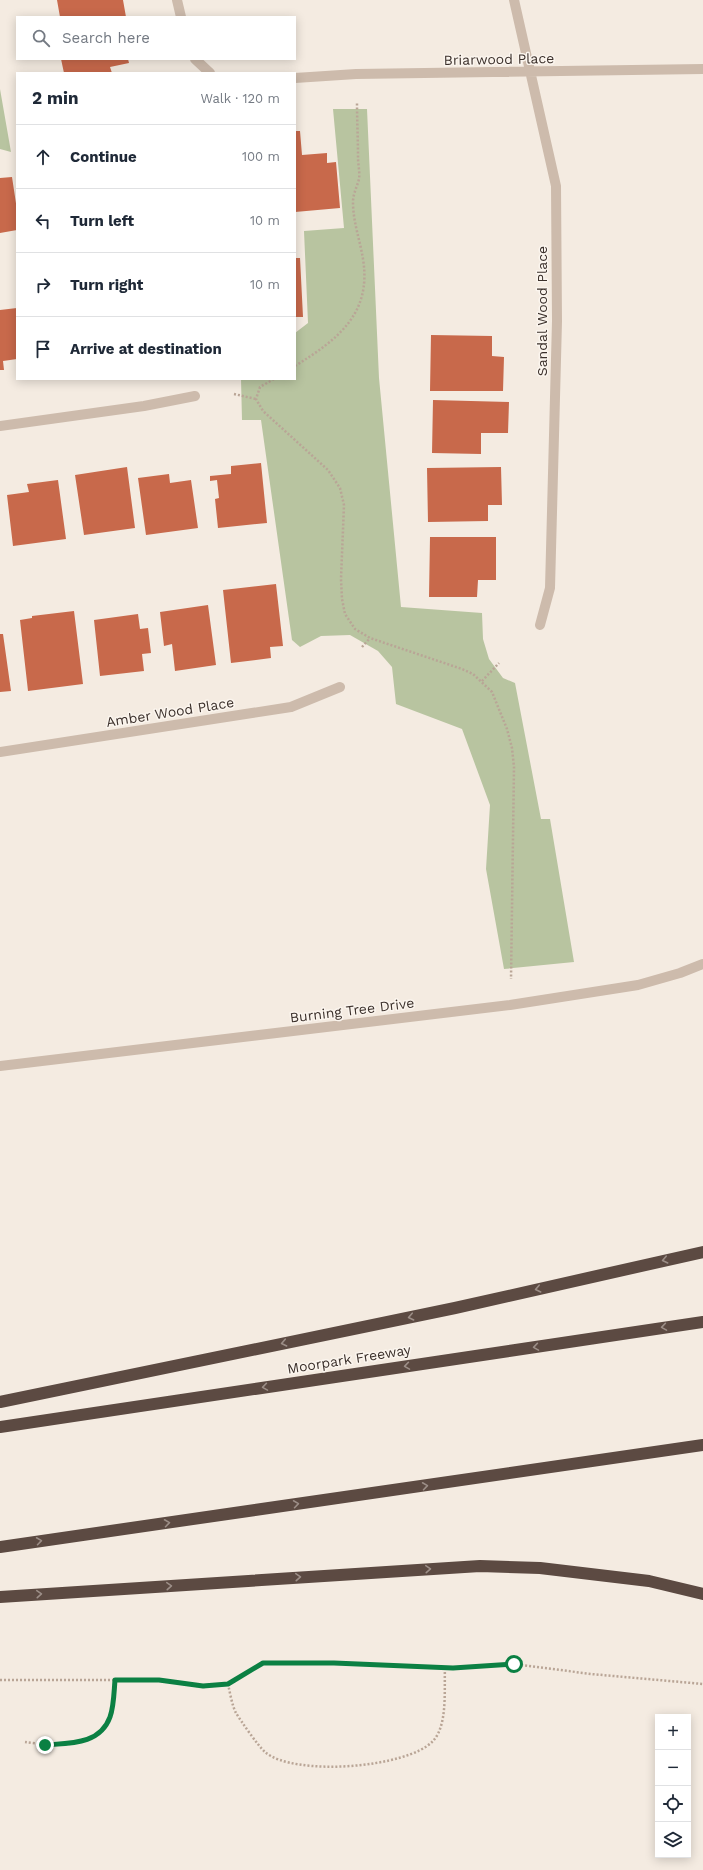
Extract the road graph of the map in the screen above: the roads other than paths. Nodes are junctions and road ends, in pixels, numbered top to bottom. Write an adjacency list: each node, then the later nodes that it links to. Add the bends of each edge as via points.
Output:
1 (177, 0): 3 (street)
2 (514, 0): 7 (street, Sandal Wood Place)
3 (181, 16)
4 (196, 60): 6 (street)
5 (703, 69): 7 (street, Briarwood Place)
6 (209, 72)
7 (531, 73): 8 (street, Briarwood Place, via 356,74); 11 (street, Sandal Wood Place, via 556,186 557,321 550,588)
8 (296, 78)
9 (195, 396): 10 (street, via 144,406)
10 (0, 426)
11 (540, 625)
12 (340, 687): 13 (street, Amber Wood Place, via 291,707)
13 (0, 752)
14 (703, 964): 15 (street, Burning Tree Drive, via 638,985 510,1005)
15 (0, 1066)
16 (703, 1252): 18 (highway, one-way to 18, via 455,1308)
17 (703, 1322): 19 (highway, Moorpark Freeway, one-way to 19)
18 (0, 1402)
19 (0, 1427)
20 (703, 1445): 21 (highway, one-way to 20)
21 (0, 1547)
22 (703, 1594): 23 (highway, one-way to 22, via 480,1566 540,1568 641,1580)
23 (0, 1596)

